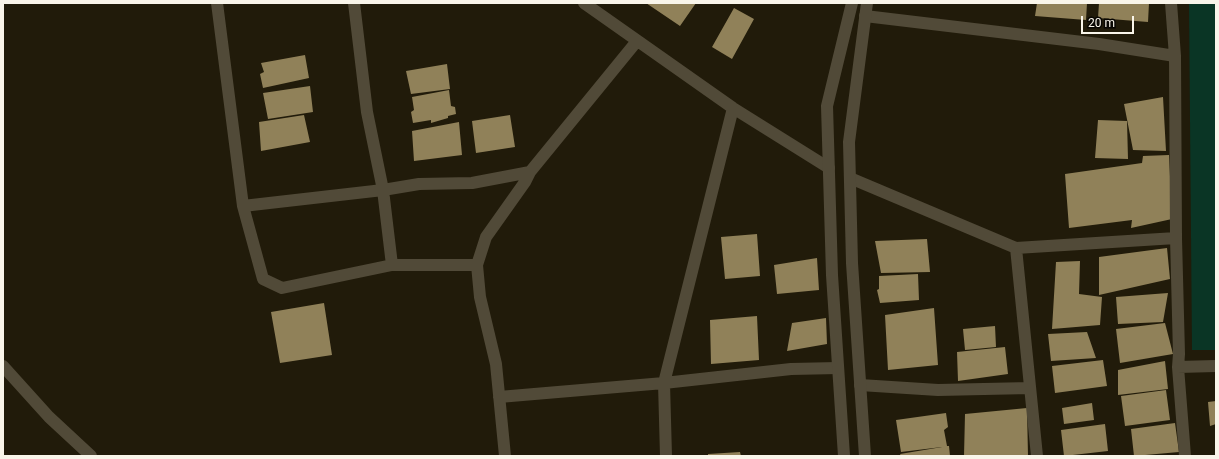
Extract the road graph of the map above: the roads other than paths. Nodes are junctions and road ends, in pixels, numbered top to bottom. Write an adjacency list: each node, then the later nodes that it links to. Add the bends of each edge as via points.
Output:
1 (217, 3): 15 (street)
2 (354, 3): 14 (street, via 367,112)
3 (584, 3): 8 (street)
4 (852, 3): 11 (street, via 827,106)
5 (867, 3): 7 (street)
6 (1171, 3): 9 (street)
7 (865, 16): 9 (street, via 1099,44); 13 (street, via 849,142)
8 (637, 41): 10 (street); 12 (street)
9 (1175, 56): 16 (street)
10 (733, 108): 11 (street); 24 (street)
11 (829, 168): 23 (street)
12 (530, 172): 14 (street, via 472,183 419,184); 19 (street, via 486,237)
13 (850, 178): 17 (street); 25 (street, via 852,263)
14 (384, 190): 15 (street); 18 (street)
15 (242, 206): 18 (street, via 263,279 282,288)
16 (1176, 238): 17 (street); 22 (street)
17 (1016, 248): 26 (street)
18 (392, 265): 19 (street)
19 (477, 265): 27 (street, via 480,297 496,364)
20 (3, 366): 28 (street, via 49,417)
21 (1216, 366): 22 (street)
22 (1178, 367): 34 (street)
23 (838, 368): 24 (street, via 791,369); 31 (street)
24 (664, 383): 27 (street); 30 (street)
25 (860, 385): 26 (street, via 938,390); 32 (street)
26 (1030, 388): 33 (street)
27 (499, 398): 29 (street)
28 (91, 456)
29 (505, 456)
30 (666, 456)
31 (844, 456)
32 (865, 456)
33 (1037, 456)
34 (1185, 456)

